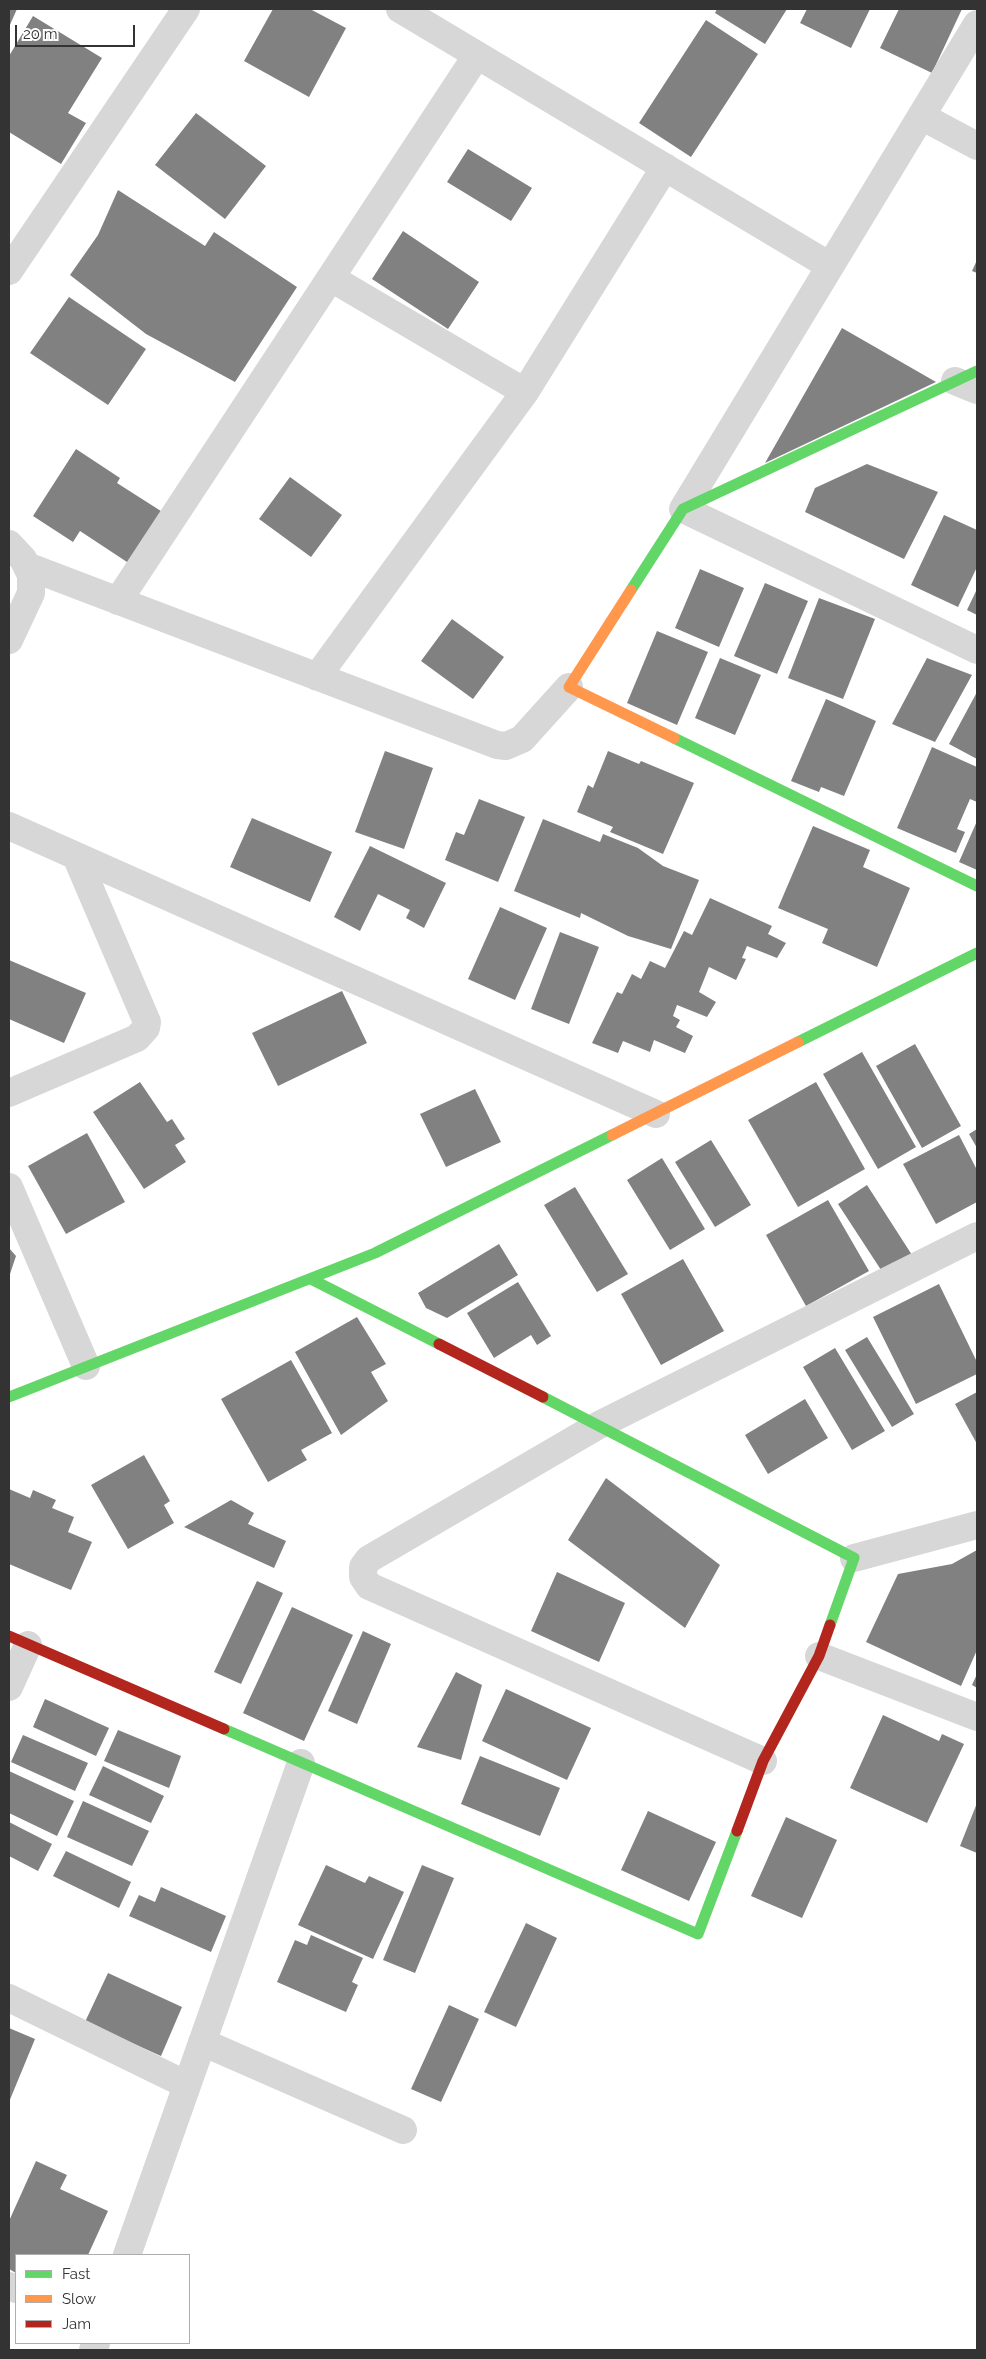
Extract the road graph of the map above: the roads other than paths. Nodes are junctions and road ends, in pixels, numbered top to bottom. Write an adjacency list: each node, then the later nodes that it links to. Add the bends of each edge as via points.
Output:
1 (186, 9): 9 (street)
2 (400, 9): 4 (street)
3 (977, 24): 5 (street)
4 (477, 55): 7 (street); 10 (street)
5 (921, 116): 6 (street); 8 (street)
6 (977, 146)
7 (665, 167): 8 (street); 12 (street)
8 (830, 266): 13 (street)
9 (9, 270)
10 (331, 278): 12 (street); 16 (street)
11 (970, 381): 13 (street)
12 (525, 392): 19 (street)
13 (682, 509): 18 (street); 20 (street)
14 (9, 544): 15 (street)
15 (27, 566): 16 (street); 17 (street, via 31,575 31,593)
16 (118, 601): 19 (street)
17 (9, 640)
18 (977, 650)
19 (316, 677): 20 (street, via 506,746 522,739)
20 (569, 687): 23 (street)
21 (9, 826): 22 (street)
22 (76, 856): 25 (street, via 147,1022 146,1028 137,1038); 26 (street)
23 (977, 886)
24 (977, 953): 26 (street)
25 (9, 1093)
26 (656, 1114): 29 (street, via 375,1254)
27 (9, 1187): 30 (street)
28 (977, 1236): 32 (street)
29 (311, 1279): 30 (street); 32 (street)
30 (86, 1366): 31 (street)
31 (9, 1397)
32 (599, 1425): 34 (street); 39 (street, via 369,1560 363,1577 369,1586)
33 (977, 1525): 34 (street)
34 (854, 1558): 36 (street)
35 (19, 1640): 37 (street); 40 (street)
36 (819, 1656): 38 (street); 39 (street)
37 (9, 1687)
38 (977, 1717)
39 (763, 1762): 40 (street, via 698,1934)
40 (301, 1763): 42 (street)
41 (9, 1998): 43 (street)
42 (202, 2042): 43 (street); 44 (street)
43 (187, 2085): 45 (street)
44 (403, 2130)
45 (127, 2254)

